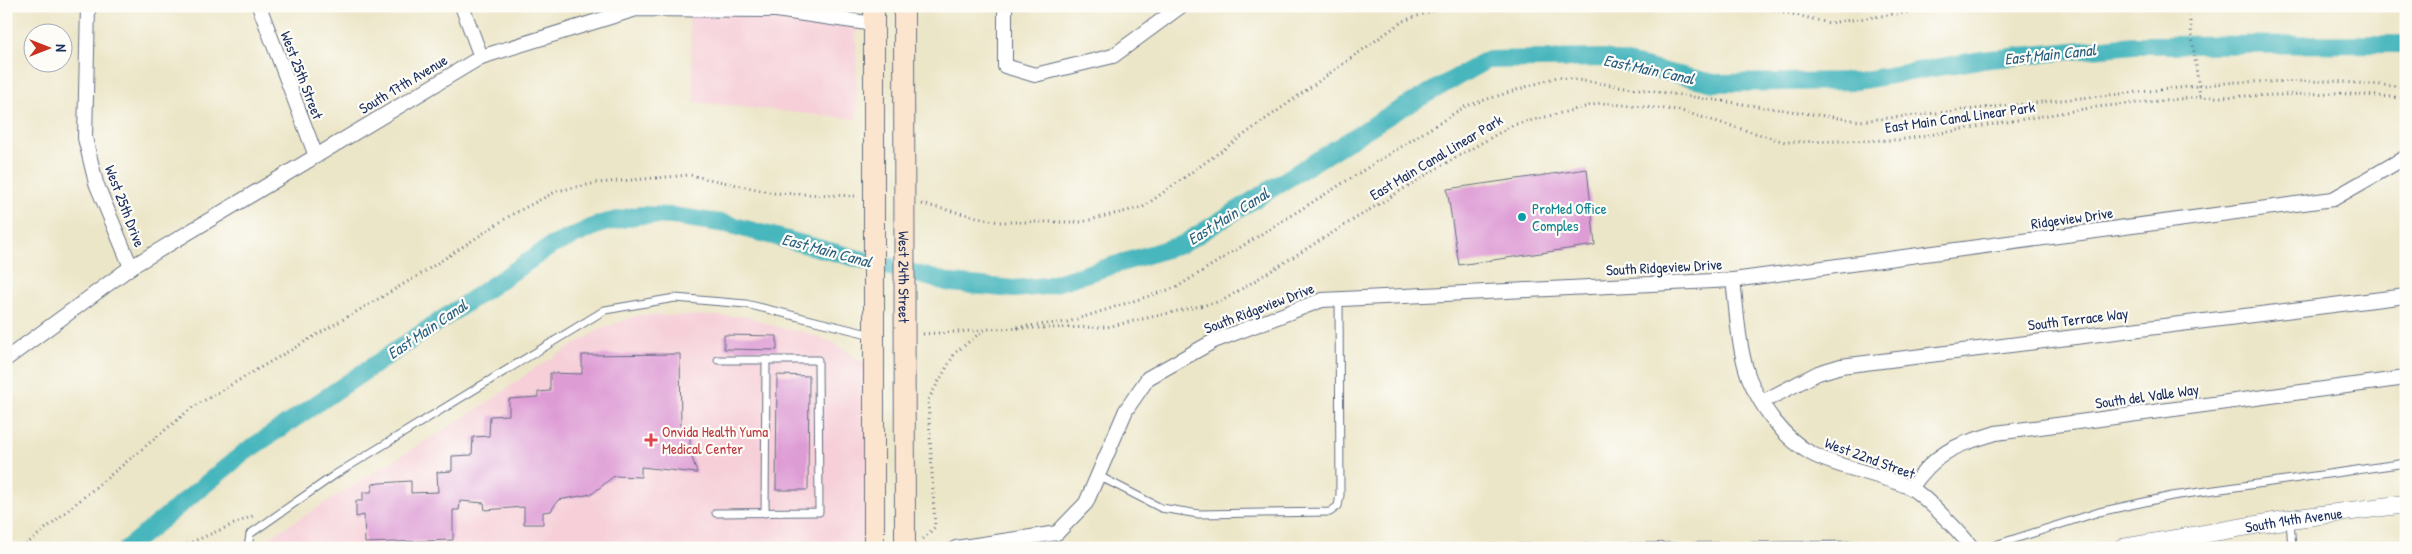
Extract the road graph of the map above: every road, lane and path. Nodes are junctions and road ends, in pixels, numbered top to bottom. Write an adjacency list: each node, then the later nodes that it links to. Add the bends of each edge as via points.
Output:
1 (88, 6): 24 (street, West 25th Drive, via 85,138 96,183)
2 (259, 6): 20 (street, West 25th Street)
3 (462, 6): 14 (street)
4 (904, 6): 19 (main road, West 24th Street)
5 (1005, 6): 6 (street, via 1005,66 1035,75 1113,56)
6 (1181, 6)
7 (1448, 6): 23 (path, via 1403,21 1143,207 1080,222 998,222)
8 (1759, 6): 9 (path, via 1829,23)
9 (1955, 6)
10 (635, 7): 12 (street, South 17th Avenue); 14 (street, South 17th Avenue)
11 (2188, 7): 15 (path)
12 (756, 8): 13 (street, South 17th Avenue)
13 (874, 15): 19 (main road, via 891,42 893,124); 22 (main road, West 24th Street)
14 (481, 57): 20 (street, South 17th Avenue)
15 (2198, 85): 16 (path, via 2332,81); 17 (path); 29 (path, via 1859,121 1557,77 1466,106 1177,287 1068,322)
16 (2406, 86)
17 (2200, 98): 18 (path, East Main Canal Linear Park, via 2336,93); 43 (path, East Main Canal Linear Park, via 2096,107 1899,140 1785,142 1678,110 1601,103 1513,125 1222,301 1107,327 985,329 955,353 928,400 935,527)
18 (2406, 98)
19 (903, 151): 23 (main road, West 24th Street)
20 (316, 156): 24 (street, South 17th Avenue)
21 (2406, 157): 25 (street, Ridgeview Drive, via 2333,199)
22 (875, 197): 28 (main road, West 24th Street); 44 (path, via 774,193 690,175 607,182 557,191 511,215 421,274 193,407)
23 (904, 200): 29 (main road, West 24th Street)
24 (131, 267): 30 (street, South 17th Avenue)
25 (1733, 280): 27 (street, South Ridgeview Drive); 34 (street, West 22nd Street, via 1749,378)
26 (2406, 296): 34 (street, South Terrace Way, via 1841,366 1818,373)
27 (1339, 298): 36 (street, South Ridgeview Drive, via 1322,300 1214,341 1148,378 1126,410); 36 (lane, via 1340,495 1338,506 1330,512 1199,514 1162,508)
28 (875, 336): 46 (lane, via 746,304 675,298 605,310 336,474 250,534); 47 (main road, West 24th Street)
29 (905, 336): 43 (main road, West 24th Street)
30 (6, 359)
31 (718, 360): 32 (lane)
32 (766, 360): 41 (lane); 41 (lane, via 818,360 819,512)
33 (2406, 378): 37 (street, South del Valle Way, via 1996,433 1944,452 1926,467)
34 (1762, 402): 37 (street, West 22nd Street, via 1783,431 1812,454)
35 (2406, 463): 52 (lane, via 2172,496 2098,512)
36 (1099, 476): 48 (street, South Ridgeview Drive, via 1086,503 1057,532)
37 (1911, 488): 51 (street, West 22nd Street, via 1962,534)
38 (2406, 504): 42 (street, South 14th Avenue)
39 (260, 512): 45 (path)
40 (716, 513): 41 (lane)
41 (765, 513)
42 (2290, 520): 53 (street, South 14th Avenue); 54 (lane)
43 (913, 544)
44 (22, 548)
45 (178, 548)
46 (248, 548)
47 (874, 548)
48 (956, 548)
49 (1475, 548): 50 (lane, via 1840,545 1869,545)
50 (1871, 548)
51 (1972, 548)
52 (1986, 548)
53 (2122, 548)
54 (2292, 548)

